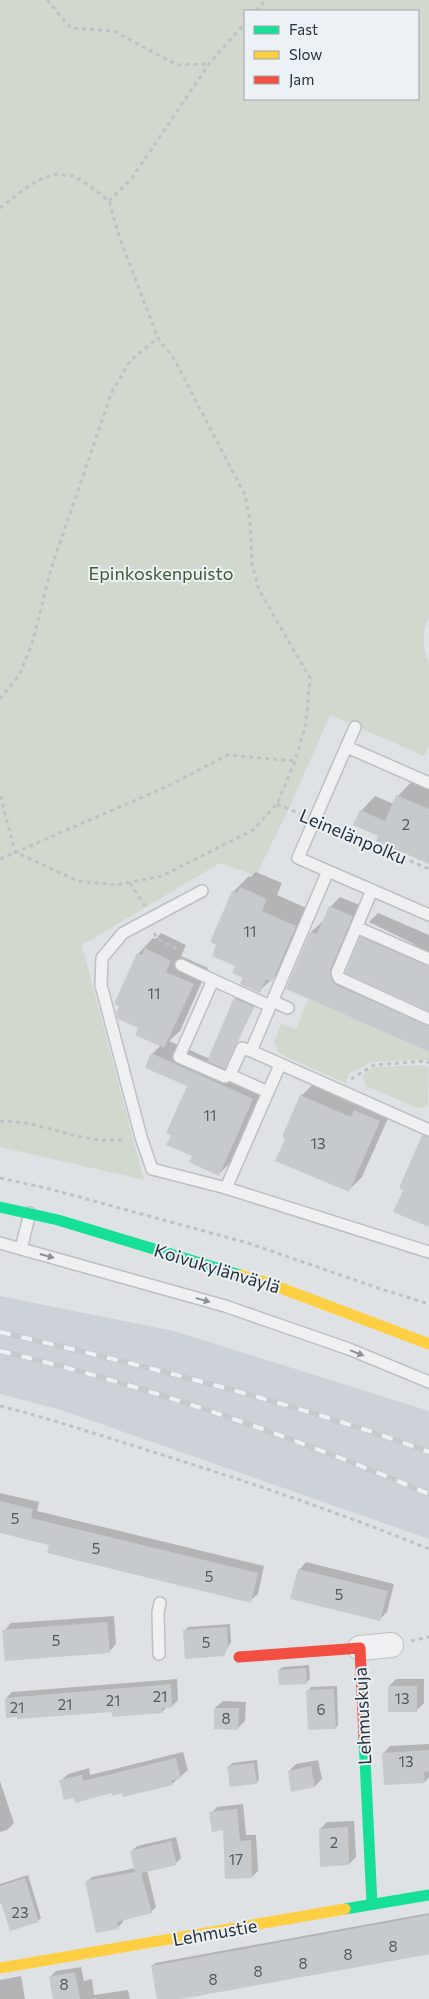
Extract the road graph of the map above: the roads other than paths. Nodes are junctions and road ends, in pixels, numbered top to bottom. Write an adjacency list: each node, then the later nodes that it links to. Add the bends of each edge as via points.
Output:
1 (356, 727): 2 (lane)
2 (347, 747): 3 (lane); 4 (lane, via 298,858)
3 (429, 783)
4 (328, 871): 5 (lane); 12 (lane)
5 (372, 890): 7 (lane); 8 (lane)
6 (202, 891): 20 (lane, via 123,933 102,958 101,985 152,1168)
7 (429, 915)
8 (356, 927): 9 (lane); 14 (lane, via 337,973 340,978)
9 (429, 959)
10 (181, 965): 11 (lane)
11 (213, 980): 12 (lane); 17 (lane, via 178,1057 225,1077)
12 (271, 1004): 13 (lane); 15 (lane)
13 (288, 1008)
14 (429, 1018)
15 (251, 1051): 16 (lane); 17 (lane, via 242,1048)
16 (280, 1064): 18 (lane); 19 (lane)
17 (230, 1075): 18 (lane)
18 (268, 1092): 20 (lane)
19 (429, 1130)
20 (226, 1188): 25 (lane)
21 (0, 1206): 22 (street, Koivukylänväylä)
22 (30, 1213): 24 (lane); 26 (street, Koivukylänväylä, via 265,1282)
23 (0, 1243): 24 (lane)
24 (21, 1249): 27 (lane, one-way to 27, via 225,1306 349,1349)
25 (429, 1252)
26 (429, 1344)
27 (429, 1382)
28 (160, 1603): 31 (lane)
29 (391, 1645): 30 (street)
30 (360, 1648): 32 (street, Lehmuskuja); 34 (street, Lehmuskuja)
31 (160, 1654)
32 (239, 1657)
33 (429, 1896): 34 (street, Lehmustie)
34 (372, 1904): 35 (street, Lehmustie)
35 (0, 1968)

